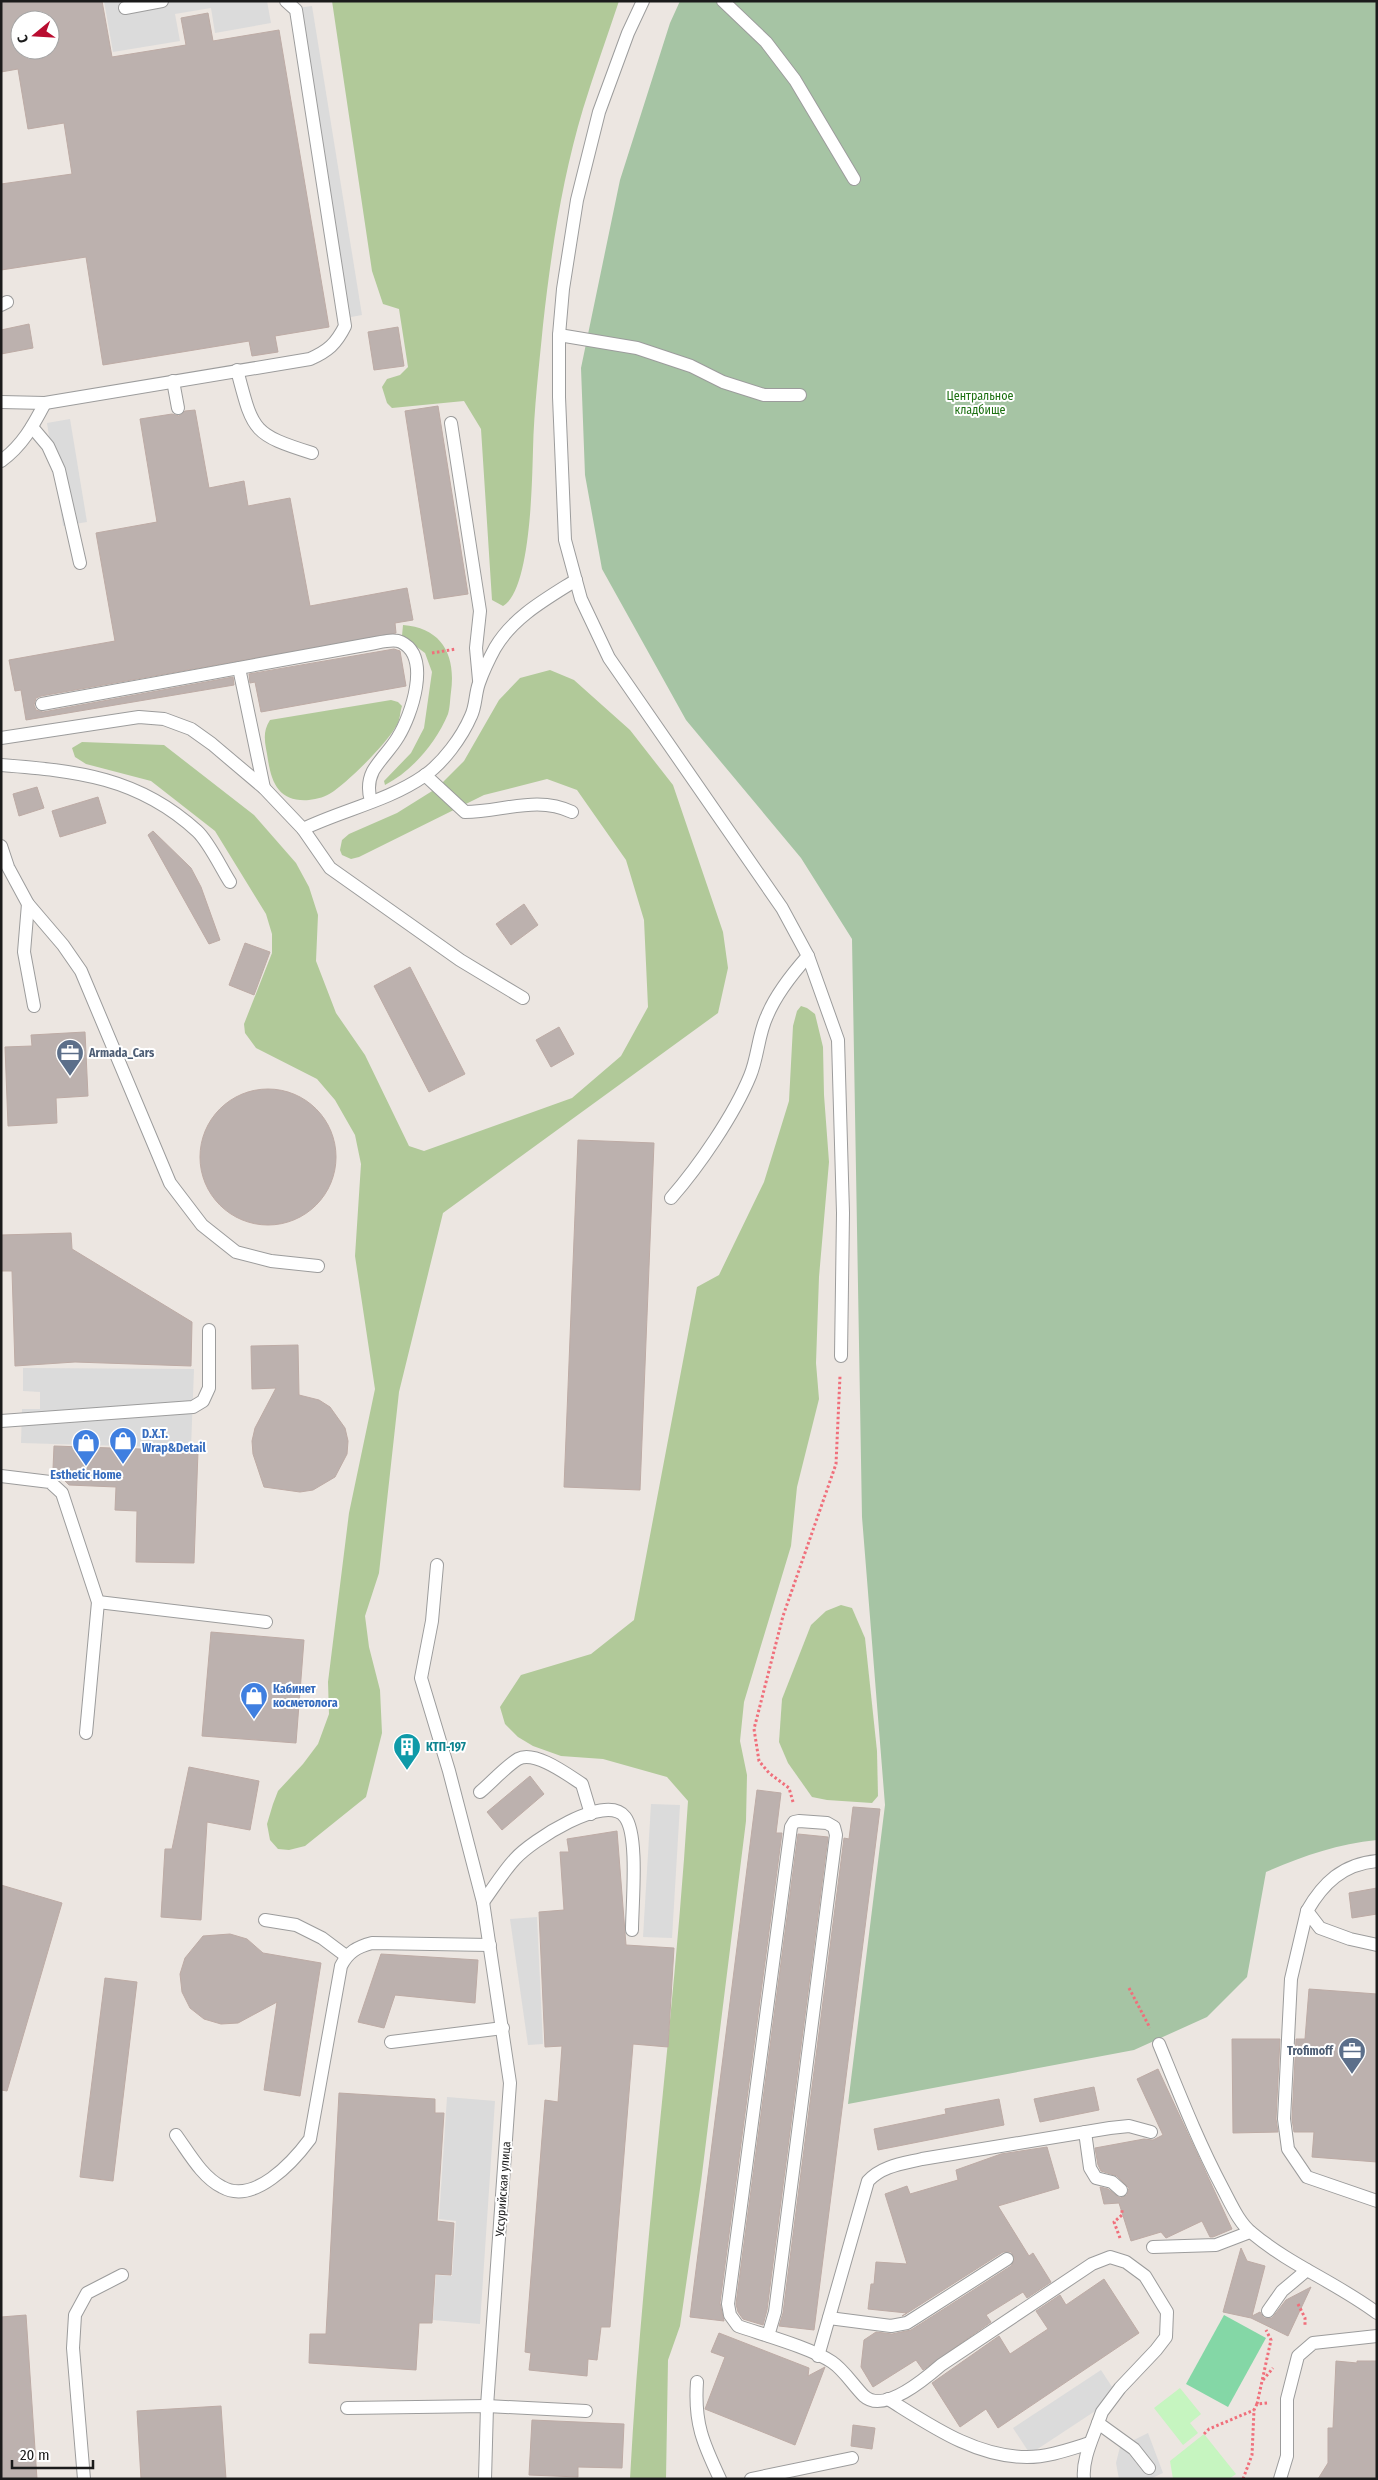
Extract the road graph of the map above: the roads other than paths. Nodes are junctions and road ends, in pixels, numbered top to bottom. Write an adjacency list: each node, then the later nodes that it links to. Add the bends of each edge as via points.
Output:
1 (162, 1): 6 (lane)
2 (286, 1): 5 (lane)
3 (643, 1): 8 (lane, via 599,112 577,200)
4 (722, 1): 7 (lane, via 766,42 795,80)
5 (295, 6): 9 (lane, via 345,326 327,352 310,359)
6 (125, 8)
7 (854, 179)
8 (559, 335): 11 (lane, via 637,348 764,395); 20 (lane, via 565,540)
9 (237, 370): 10 (lane); 17 (lane, via 252,421 278,443)
10 (173, 381): 13 (lane); 14 (lane)
11 (800, 395)
12 (1, 402): 13 (lane)
13 (45, 402): 16 (lane)
14 (178, 408)
15 (451, 423): 22 (lane, via 480,611 476,648)
16 (32, 427): 18 (lane, via 15,451); 19 (lane, via 48,446 60,470)
17 (312, 453)
18 (1, 462)
19 (80, 563)
20 (576, 580): 22 (lane, via 515,623 495,647); 35 (lane, via 581,599 609,658 782,908)
21 (239, 668): 23 (lane); 27 (lane); 28 (lane, via 396,641 408,648 418,675 413,702 399,736 373,772 368,790)
22 (479, 683): 26 (lane, via 472,715 451,749)
23 (42, 704)
24 (1, 738): 27 (lane, via 139,717 164,720 191,729)
25 (1, 765): 33 (lane, via 98,777 142,792 198,832)
26 (425, 775): 28 (lane); 29 (lane, via 466,812 539,803)
27 (264, 788): 30 (lane)
28 (371, 801): 30 (lane)
29 (572, 812)
30 (302, 829): 36 (lane, via 330,868 452,955)
31 (1, 846): 32 (lane)
32 (4, 871): 34 (lane)
33 (230, 882)
34 (28, 904): 37 (lane, via 24,952); 39 (lane, via 81,971 170,1182 202,1225 236,1252 271,1261)
35 (808, 956): 38 (lane, via 792,973 766,1017 751,1074 740,1098); 41 (lane, via 838,1040 843,1213)
36 (524, 998)
37 (34, 1006)
38 (671, 1198)
39 (318, 1266)
40 (209, 1330): 42 (lane, via 208,1388 204,1401 193,1407)
41 (841, 1356)
42 (1, 1421)
43 (1, 1476): 45 (lane, via 50,1482 62,1493)
44 (437, 1565): 51 (lane, Уссурийская улица, via 432,1621 421,1678 450,1770)
45 (98, 1602): 46 (lane); 47 (lane)
46 (266, 1622)
47 (86, 1733)
48 (480, 1792): 49 (lane, via 518,1760 530,1757 544,1761 582,1784)
49 (591, 1814): 51 (lane, via 536,1840 516,1858); 54 (lane, via 618,1810 629,1826 633,1838)
50 (1377, 1861): 52 (lane, via 1360,1863 1335,1876 1316,1895)
51 (483, 1902): 55 (lane, Уссурийская улица)
52 (1307, 1911): 56 (lane, via 1320,1928); 65 (lane, via 1291,1979 1284,2120 1288,2149 1306,2177)
53 (265, 1920): 57 (lane, via 296,1925 322,1938)
54 (632, 1930)
55 (490, 1945): 57 (lane, via 372,1942 357,1947); 58 (lane, Уссурийская улица)
56 (1377, 1945)
57 (346, 1956): 63 (lane, via 341,1966 310,2139 295,2160 264,2184 242,2192 223,2188 205,2174)
58 (503, 2028): 59 (lane); 79 (lane, Уссурийская улица, via 510,2083)
59 (391, 2042)
60 (1159, 2044): 66 (lane, via 1201,2147 1233,2208)
61 (1085, 2132): 62 (lane, via 1130,2126); 64 (lane, via 1090,2168 1096,2178 1112,2182); 73 (lane, via 922,2159 877,2172 868,2181)
62 (1151, 2132)
63 (176, 2136)
64 (1121, 2190)
65 (1377, 2201)
66 (1250, 2232): 67 (lane, via 1216,2245); 69 (lane)
67 (1153, 2247)
68 (1007, 2259): 73 (lane, via 907,2323 891,2326)
69 (1307, 2270): 71 (lane, via 1282,2291); 72 (lane)
70 (122, 2275): 86 (lane, via 87,2293 75,2316 73,2348)
71 (1268, 2312)
72 (1377, 2313)
73 (829, 2318): 76 (lane)
74 (768, 2336): 74 (lane, via 738,2326 730,2315 728,2304 791,1827 794,1822 827,1823 834,1827 836,1835 775,2312); 76 (lane)
75 (1377, 2336): 91 (lane, via 1313,2343 1298,2356 1287,2399 1287,2456)
76 (818, 2356): 78 (lane, via 832,2362 866,2398)
77 (697, 2382): 88 (lane, via 695,2408 698,2424)
78 (888, 2399): 82 (lane, via 919,2383 1092,2264 1110,2257 1126,2262 1145,2276 1167,2312 1167,2325 1166,2337 1120,2388); 83 (lane, via 958,2441 1001,2454 1055,2454)
79 (487, 2406): 80 (lane); 81 (lane); 87 (lane, Уссурийская улица)
80 (347, 2408)
81 (586, 2411)
82 (1098, 2422): 83 (lane); 85 (lane, via 1134,2449)
83 (1090, 2443): 90 (lane)
84 (852, 2458): 89 (lane)
85 (1149, 2468)
86 (84, 2479)
87 (485, 2479)
88 (720, 2479)
89 (751, 2479)
90 (1084, 2479)
91 (1280, 2479)

